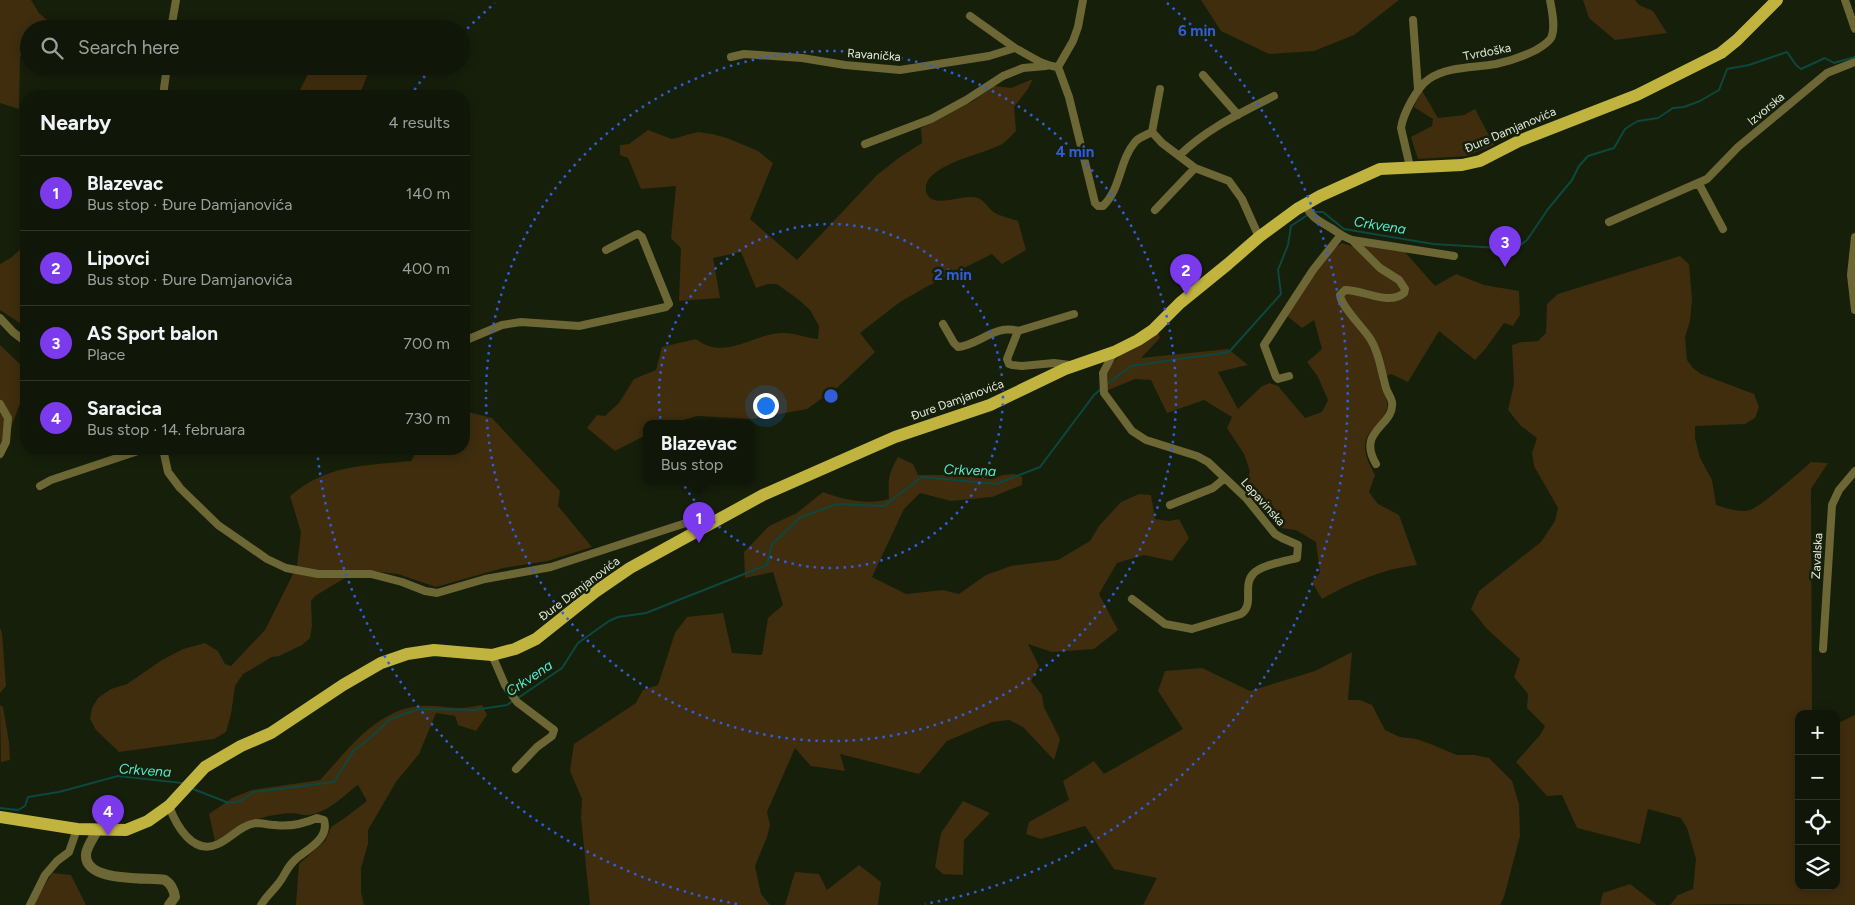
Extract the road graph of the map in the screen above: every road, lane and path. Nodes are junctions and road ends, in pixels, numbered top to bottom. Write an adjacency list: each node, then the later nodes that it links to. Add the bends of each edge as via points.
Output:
1 (176, 0): 7 (street)
2 (1083, 0): 14 (street, via 1076,34)
3 (1550, 0): 18 (street, Tvrdoška, via 1553,30 1551,39 1542,46 1526,55 1496,64 1444,72 1428,79)
4 (1776, 0): 25 (main road, Đure Damjanovića, via 1721,53 1637,95 1519,141 1480,161)
5 (1845, 0): 9 (street)
6 (970, 16): 10 (street)
7 (173, 20)
8 (1413, 20): 18 (street, Tvrdoška)
9 (1855, 29)
10 (1015, 48): 11 (street, Ravanička, via 989,56 900,70 802,58 744,54); 13 (street)
11 (732, 57)
12 (1855, 62): 27 (street, Izvorska, via 1827,73)
13 (1046, 66): 14 (street); 23 (street, via 1023,68 1003,76 931,119)
14 (1058, 67): 22 (street, via 1098,206 1103,206 1115,190 1124,162 1136,141)
15 (166, 75): 19 (street)
16 (1203, 75): 21 (street)
17 (1160, 89): 22 (street)
18 (1418, 89): 25 (street, Tvrdoška, via 1401,128)
19 (165, 90)
20 (1274, 96): 21 (street)
21 (1238, 115): 24 (street, via 1198,138)
22 (1152, 132): 24 (street)
23 (865, 144)
24 (1180, 155): 26 (street)
25 (1410, 167): 29 (main road, Đure Damjanovića, via 1380,169 1352,181)
26 (1195, 168): 28 (street); 33 (street, via 1229,181 1242,199)
27 (1699, 184): 30 (street, Izvorska); 31 (street)
28 (1156, 210)
29 (1308, 211): 32 (street); 33 (main road, Đure Damjanovića)
30 (1609, 222)
31 (1723, 229)
32 (1340, 236): 35 (street); 47 (street, via 1313,270 1264,345 1276,377)
33 (1259, 237): 45 (main road, Đure Damjanovića, via 1153,330)
34 (1855, 237): 38 (street, via 1851,275)
35 (1352, 240): 37 (street); 52 (street, via 1380,268 1399,280 1405,289 1394,299 1358,290 1345,290 1340,295 1380,357 1392,402 1390,413 1373,433 1370,454)
36 (606, 250): 44 (street, via 635,235 642,237 669,304 579,326 512,323)
37 (1454, 256)
38 (1855, 310)
39 (1074, 314): 42 (street)
40 (2, 323): 43 (street)
41 (943, 324): 42 (street, via 958,347 999,330 1010,328)
42 (1018, 331): 46 (street, via 1007,357 1009,364)
43 (20, 337)
44 (470, 338)
45 (1114, 352): 46 (main road, Đure Damjanovića); 54 (street, Lepavinska, via 1103,374 1104,393 1132,431 1146,440 1197,456)
46 (1075, 366): 57 (main road, Đure Damjanovića, via 990,405 846,457 763,495)
47 (1289, 376)
48 (0, 404): 49 (street, via 8,418 6,442)
49 (0, 454)
50 (126, 455): 55 (street)
51 (164, 455): 57 (street, via 168,472 180,488 218,525 267,559 286,568 318,574 371,574 437,593 486,579 550,567 692,521)
52 (1376, 464)
53 (1855, 471): 59 (street, Zavalska, via 1832,504)
54 (1225, 478): 56 (street, Lepavinska, via 1213,488); 58 (street, Lepavinska, via 1260,513 1275,534 1298,545 1297,558 1253,574 1246,611 1192,629 1165,624)
55 (40, 486)
56 (1170, 505)
57 (705, 528): 60 (main road, Đure Damjanovića, via 630,568 536,639)
58 (1132, 599)
59 (1823, 650)
60 (492, 655): 61 (street, via 515,699 554,732); 62 (main road, Đure Damjanovića, via 434,650 407,654 381,663 271,733 205,767)
61 (516, 769)
62 (170, 806): 65 (main road, Đure Damjanovića, via 126,830); 68 (street, via 174,820 185,836 203,846 218,844 257,823 287,826 317,818 324,820 323,831 316,843 296,858)
63 (0, 817): 64 (main road, Đure Damjanovića)
64 (77, 829): 65 (main road, Đure Damjanovića); 66 (street, via 69,852 45,875)
65 (98, 829): 67 (street, via 86,855 92,868 110,876 165,880 172,886 175,897)
66 (30, 905)
67 (169, 905)
68 (260, 905)

